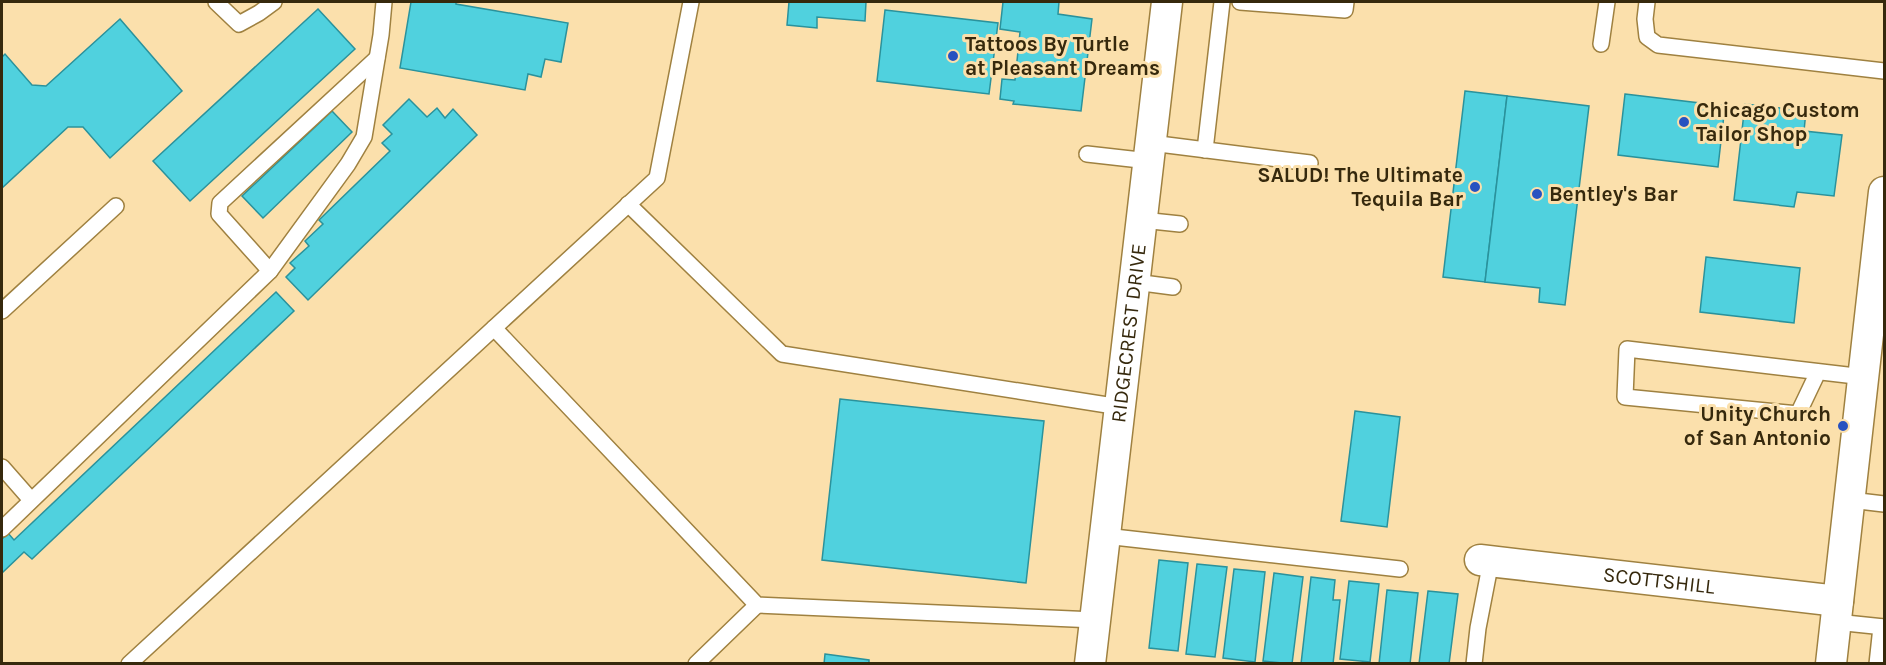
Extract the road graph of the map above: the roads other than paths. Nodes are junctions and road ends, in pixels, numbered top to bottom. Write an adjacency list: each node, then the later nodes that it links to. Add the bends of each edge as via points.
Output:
1 (216, 2): 2 (lane, via 239,24)
2 (274, 2)
3 (384, 2): 12 (lane)
4 (691, 2): 19 (lane, via 657,178)
5 (1167, 2): 15 (street, RIDGECREST DRIVE)
6 (1222, 2): 14 (lane)
7 (1239, 2): 8 (lane, via 1345,10)
8 (1346, 2)
9 (1607, 2): 11 (lane)
10 (1647, 2): 13 (lane, via 1647,38 1658,45)
11 (1601, 44)
12 (377, 58): 23 (lane, via 364,136); 23 (lane, via 220,203 219,214)
13 (1884, 71)
14 (1205, 150): 15 (lane); 17 (lane)
15 (1150, 152): 16 (lane); 21 (street, RIDGECREST DRIVE)
16 (1087, 154)
17 (1310, 163)
18 (1884, 192): 26 (street)
19 (628, 204): 28 (lane); 31 (lane, via 782,354)
20 (116, 206): 27 (lane)
21 (1142, 220): 22 (lane); 24 (street, RIDGECREST DRIVE)
22 (1180, 224)
23 (270, 271): 33 (lane)
24 (1135, 282): 25 (lane); 31 (street, RIDGECREST DRIVE)
25 (1173, 287)
26 (1878, 306): 30 (street)
27 (2, 311)
28 (494, 328): 40 (lane); 44 (lane)
29 (1818, 372): 29 (lane, via 1627,349 1625,397 1798,414); 30 (lane)
30 (1864, 376): 34 (street)
31 (1120, 407): 37 (street, RIDGECREST DRIVE)
32 (2, 467): 33 (lane)
33 (32, 500): 36 (lane)
34 (1850, 500): 35 (lane); 41 (street)
35 (1884, 504)
36 (2, 529)
37 (1105, 536): 39 (lane); 42 (street, RIDGECREST DRIVE)
38 (1486, 560): 41 (street, SCOTTSHILL); 47 (lane)
39 (1400, 569)
40 (757, 605): 42 (lane); 45 (lane)
41 (1837, 612): 43 (lane); 48 (street)
42 (1095, 620): 46 (street, RIDGECREST DRIVE)
43 (1883, 627): 49 (lane)
44 (129, 663)
45 (696, 663)
46 (1090, 663)
47 (1474, 663)
48 (1831, 663)
49 (1877, 663)

